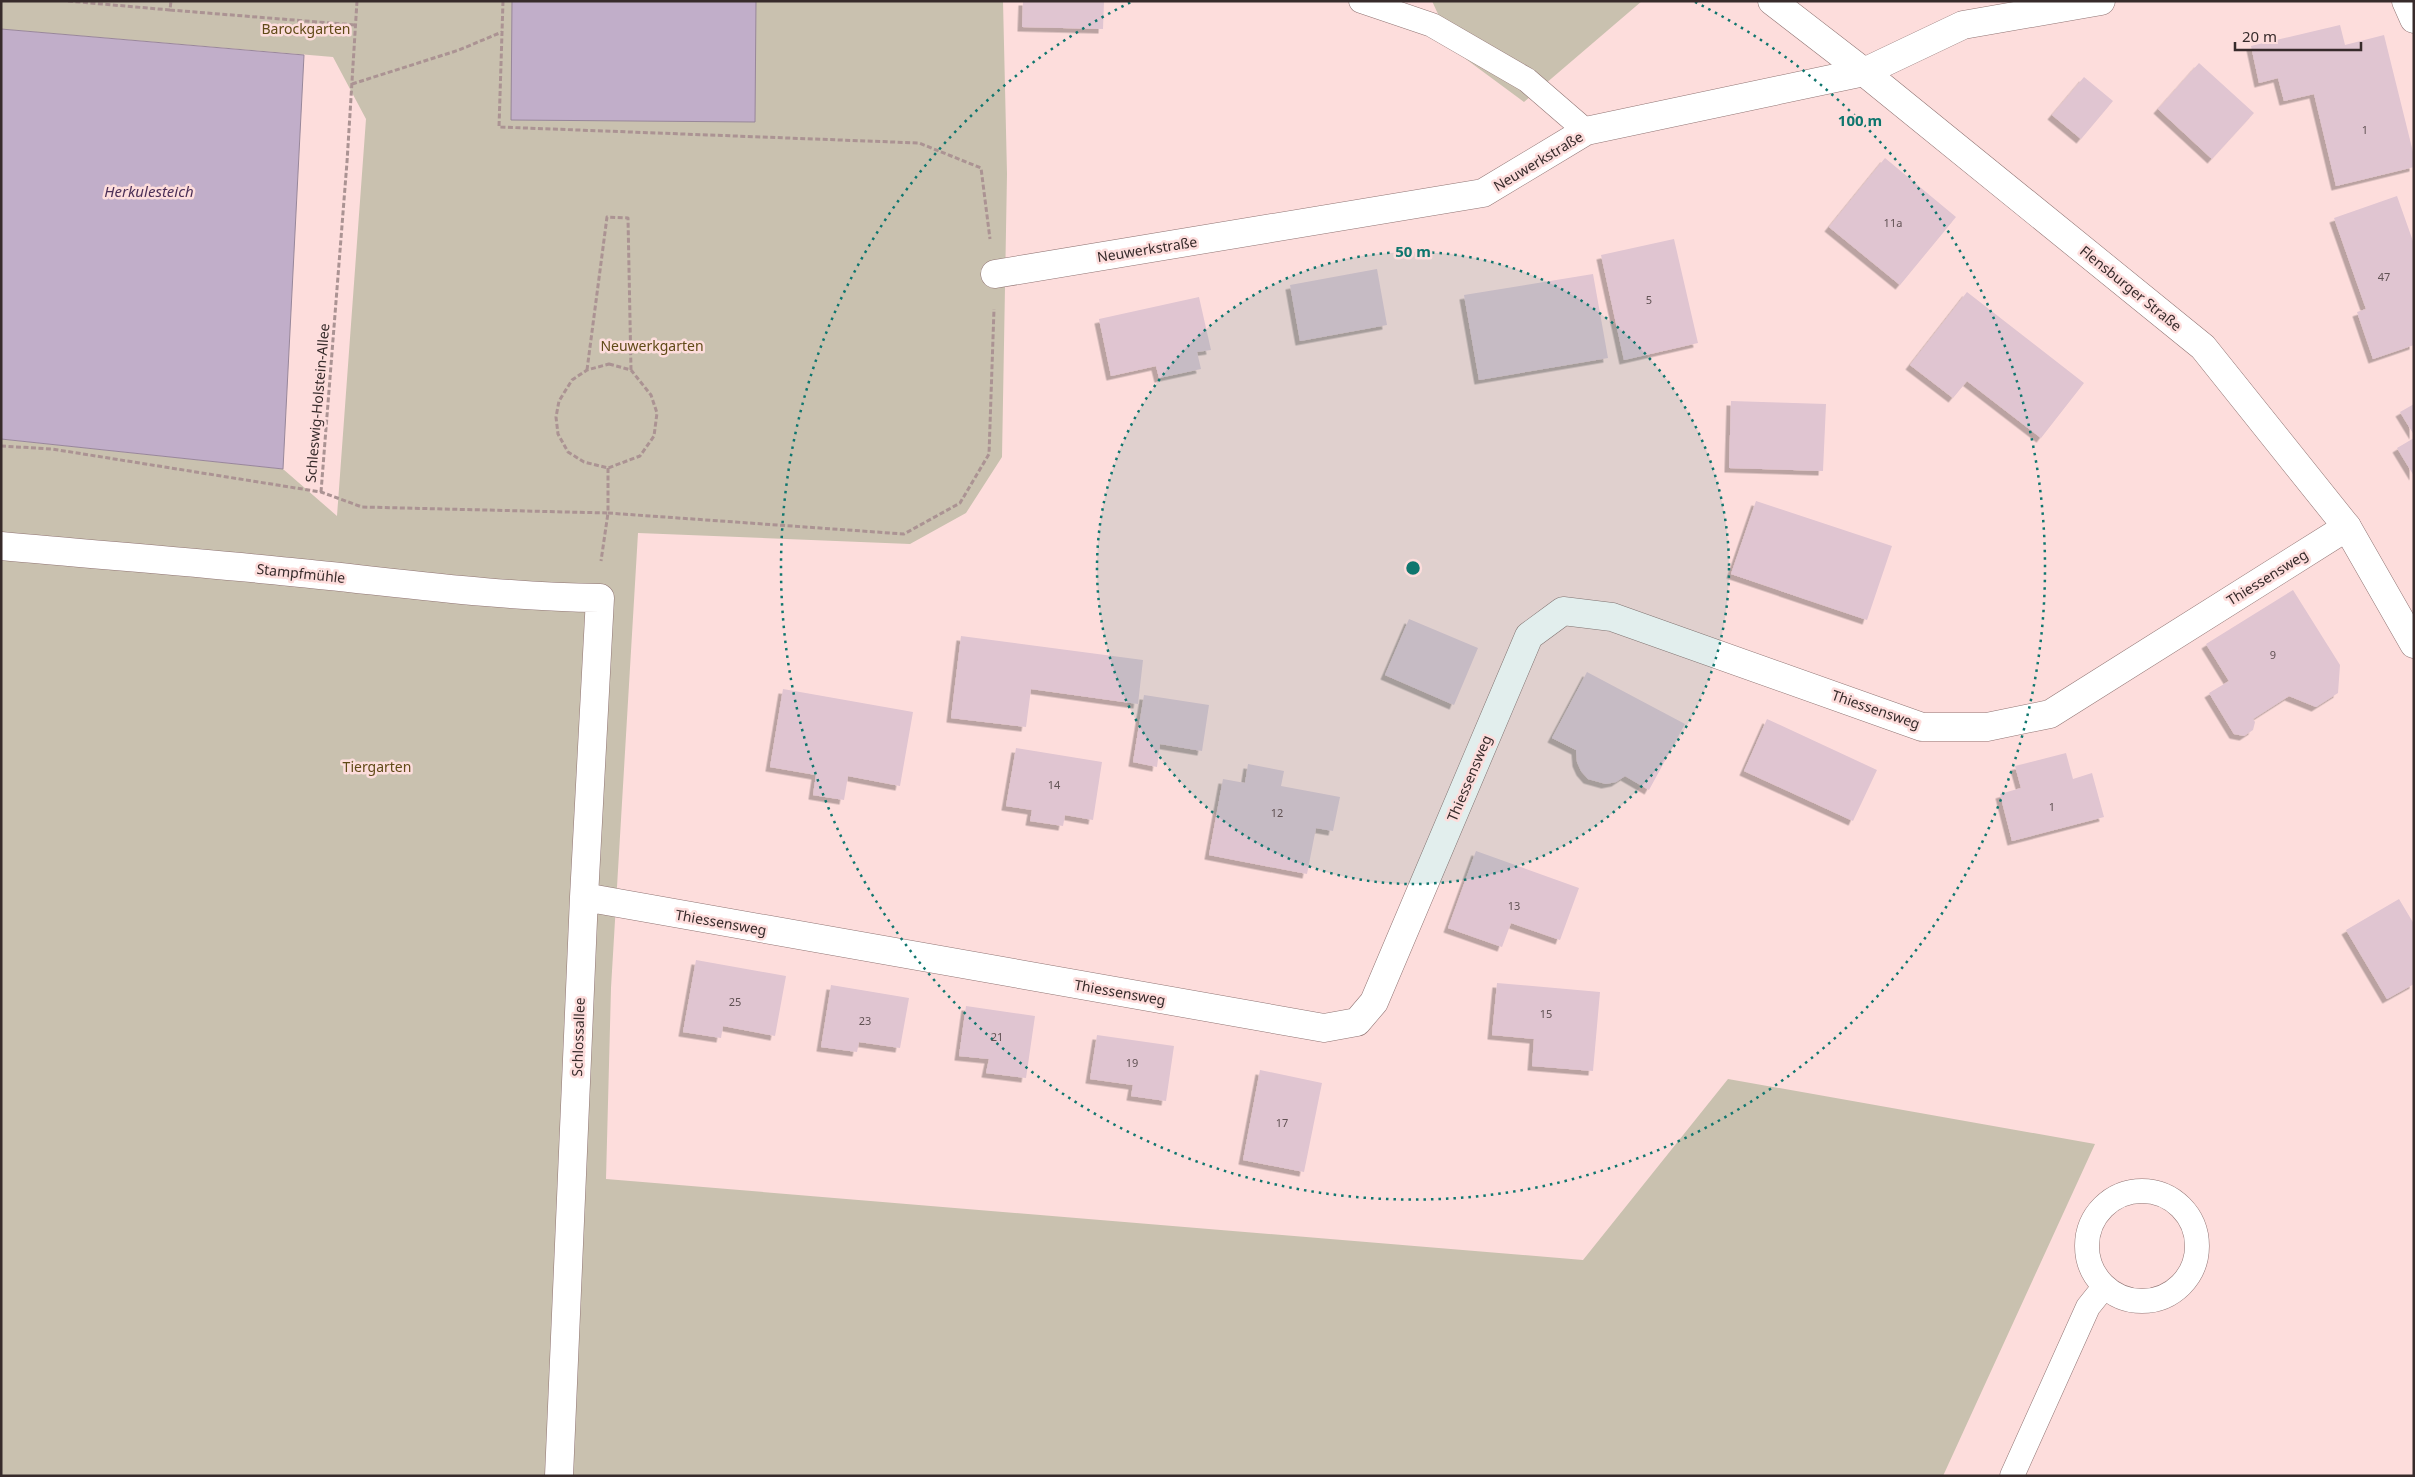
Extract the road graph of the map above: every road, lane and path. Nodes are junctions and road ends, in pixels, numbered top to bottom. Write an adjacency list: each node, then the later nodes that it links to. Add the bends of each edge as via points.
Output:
1 (68, 1): 10 (path)
2 (172, 1): 10 (path)
3 (357, 1): 12 (path, Schleswig-Holstein-Allee)
4 (503, 1): 13 (path)
5 (1361, 1): 9 (lane)
6 (1772, 1): 14 (street, Flensburger Straße)
7 (2101, 1): 14 (street, Neuwerkstraße, via 1963,25)
8 (2406, 1): 11 (street)
9 (1403, 9): 16 (lane, via 1527,80)
10 (170, 10): 12 (path)
11 (2414, 19)
12 (356, 24): 15 (path, Schleswig-Holstein-Allee)
13 (502, 32): 15 (path, via 459,50); 17 (path, Schleswig-Holstein-Allee, via 500,126 918,143 981,168)
14 (1864, 72): 16 (street, Neuwerkstraße); 24 (street, Flensburger Straße, via 2204,347)
15 (352, 84): 22 (path, Schleswig-Holstein-Allee)
16 (1586, 132): 17 (street, Neuwerkstraße, via 1483,193)
17 (995, 274): 23 (path, Schleswig-Holstein-Allee, via 989,454 960,503 904,534)
18 (587, 370): 19 (path, via 609,364); 19 (path, via 607,217 628,218); 21 (path, via 572,380 559,401 556,417 558,434 568,452 584,462)
19 (631, 370): 21 (path, via 651,394 657,413 654,436 640,456)
20 (1, 446): 22 (path, via 52,449)
21 (608, 468): 23 (path)
22 (321, 492): 23 (path, Schleswig-Holstein-Allee, via 362,507)
23 (608, 513): 26 (path, via 601,554)
24 (2347, 528): 27 (street, Flensburger Straße); 28 (street, Thiessensweg, via 2050,714 1987,727 1922,726 1612,617 1564,611 1529,636 1374,1002 1357,1022 1324,1028)
25 (1, 546): 26 (street, Stampfmühle, via 292,572 460,591)
26 (600, 598): 28 (street, Schlossallee)
27 (2414, 644)
28 (584, 897): 30 (street, Schlossallee)
29 (2104, 1287): 29 (lane, via 2093,1273 2087,1239 2092,1222 2102,1208 2116,1197 2133,1191 2151,1191 2169,1198 2183,1209 2194,1225 2198,1244 2196,1262 2188,1279 2174,1292 2157,1300 2138,1302 2120,1298); 31 (lane, via 2088,1308)
30 (559, 1476)
31 (2012, 1476)

